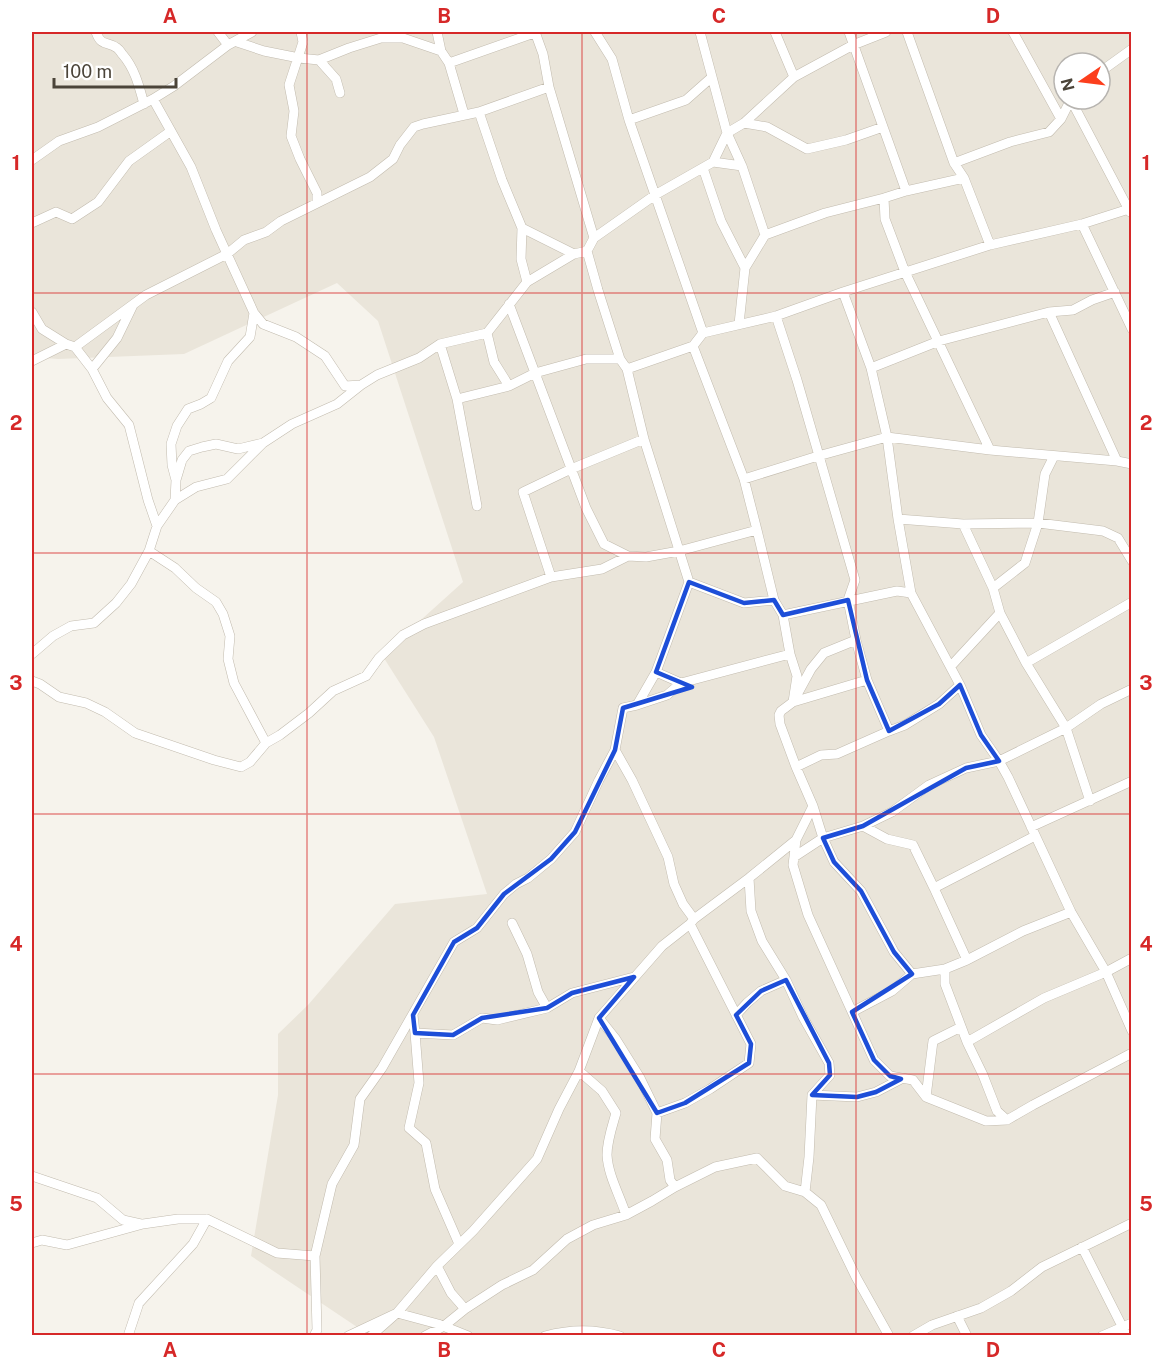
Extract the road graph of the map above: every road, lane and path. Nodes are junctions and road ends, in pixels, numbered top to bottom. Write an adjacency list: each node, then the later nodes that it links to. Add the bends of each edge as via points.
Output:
1 (96, 32): 27 (street, via 130,63)
2 (218, 32): 14 (street)
3 (252, 32): 14 (street)
4 (301, 32): 18 (street)
5 (437, 32): 17 (street)
6 (536, 32): 20 (street); 24 (street)
7 (595, 32): 33 (street, via 612,59)
8 (700, 32): 22 (street)
9 (775, 32): 23 (street)
10 (849, 32): 15 (street)
11 (885, 32): 15 (street)
12 (907, 32): 40 (street)
13 (1013, 32): 32 (street)
14 (232, 43): 18 (street); 26 (street)
15 (853, 45): 23 (street); 35 (street)
16 (1131, 49): 21 (street)
17 (441, 51): 19 (street, via 403,38 381,38); 20 (street)
18 (299, 58): 19 (street); 47 (street, via 288,85 294,111 291,136 317,193)
19 (319, 60): 25 (street, via 336,79)
20 (449, 63): 31 (street)
21 (1112, 63)
22 (712, 77): 33 (street, via 686,100); 37 (street)
23 (794, 77): 34 (street)
24 (549, 87): 28 (street); 53 (street)
25 (340, 93)
26 (153, 99): 27 (street); 36 (street)
27 (144, 104): 38 (street, via 98,128 59,141)
28 (479, 111): 31 (street); 51 (street)
29 (1065, 111): 32 (street)
30 (1077, 111): 48 (street)
31 (464, 114): 47 (street, via 414,128 393,159 370,177)
32 (1061, 119): 40 (street, via 1049,132)
33 (629, 120): 45 (street)
34 (744, 123): 35 (street, via 767,127 807,149); 37 (street)
35 (883, 127): 44 (street)
36 (171, 131): 49 (street, via 129,161 98,202 72,219 56,212); 56 (street, via 191,167)
37 (727, 134): 39 (street); 41 (street)
38 (32, 160)
39 (713, 162): 41 (street); 42 (street)
40 (954, 163): 43 (street)
41 (742, 166): 52 (street)
42 (703, 168): 45 (street); 58 (street, via 721,220)
43 (964, 178): 44 (street); 54 (street)
44 (906, 190): 46 (street)
45 (655, 195): 53 (street); 72 (street)
46 (884, 198): 52 (street, via 825,213); 59 (street, via 885,219)
47 (317, 203): 56 (street, via 244,240)
48 (1131, 210): 50 (street)
49 (32, 223)
50 (1082, 224): 54 (street); 62 (street)
51 (522, 228): 57 (street); 60 (street, via 521,259)
52 (765, 235): 58 (street)
53 (594, 237): 55 (street)
54 (990, 245): 59 (street)
55 (588, 251): 57 (street); 77 (street)
56 (227, 254): 63 (street); 67 (street)
57 (574, 254): 60 (street)
58 (746, 268): 69 (street)
59 (905, 272): 61 (street); 73 (street)
60 (527, 282): 64 (street)
61 (843, 292): 68 (street); 79 (street)
62 (1115, 292): 66 (street, via 1073,310); 70 (street)
63 (135, 303): 75 (street); 80 (street, via 117,338)
64 (509, 304): 71 (street); 82 (street)
65 (32, 312): 75 (street, via 42,329)
66 (1049, 312): 73 (street); 92 (street)
67 (254, 313): 83 (street, via 263,324 296,337 325,357 345,386); 96 (street, via 250,337 228,361 211,398 188,409 177,426 171,444)
68 (776, 316): 69 (street); 90 (street)
69 (739, 324): 72 (street)
70 (1131, 329)
71 (487, 333): 74 (street); 84 (street, via 494,362)
72 (703, 333): 76 (street)
73 (939, 341): 79 (street); 89 (street)
74 (440, 344): 83 (street); 85 (street)
75 (70, 345): 78 (street); 80 (street)
76 (693, 346): 81 (street); 95 (street)
77 (620, 359): 81 (street); 82 (street, via 586,359)
78 (32, 361)
79 (871, 368): 86 (street)
80 (92, 369): 102 (street, via 107,398 129,425)
81 (627, 369): 87 (street)
82 (535, 373): 84 (street); 94 (street)
83 (361, 385): 88 (street, via 337,404 292,424)
84 (509, 386): 85 (street)
85 (458, 399): 98 (street)
86 (887, 437): 89 (street); 90 (street); 99 (street)
87 (644, 439): 94 (street); 105 (street)
88 (263, 443): 96 (street, via 238,449 216,444 189,451); 97 (street, via 227,479 196,487)
89 (990, 450): 91 (street)
90 (819, 456): 95 (street); 113 (street, via 855,580)
91 (1054, 456): 92 (street); 100 (street, via 1045,474)
92 (1117, 461): 93 (street)
93 (1131, 464)
94 (571, 469): 106 (street, via 604,544); 108 (street, via 523,492)
95 (744, 479): 103 (street)
96 (176, 480): 97 (street)
97 (175, 500): 102 (street)
98 (477, 506)
99 (898, 519): 101 (street); 111 (street)
100 (1038, 523): 101 (street); 107 (street, via 1103,531 1118,538); 110 (street, via 1025,563)
101 (963, 524): 110 (street)
102 (157, 526): 104 (street)
103 (757, 530): 105 (street); 112 (street)
104 (149, 551): 118 (street, via 116,603 94,623 71,626); 132 (street, via 176,568 220,608 230,636 228,659 234,683)
105 (678, 551): 106 (street); 109 (street)
106 (628, 556): 108 (street, via 602,569)
107 (1131, 561)
108 (551, 577): 132 (street, via 403,635 366,676 333,691)
109 (688, 582): 112 (street, via 744,603); 122 (street)
110 (993, 588): 115 (street)
111 (911, 593): 113 (street, via 897,591); 121 (street)
112 (774, 600): 116 (street)
113 (848, 600): 116 (street); 117 (street)
114 (1131, 602): 120 (street)
115 (1000, 613): 120 (street); 121 (street)
116 (783, 615): 119 (street)
117 (856, 640): 123 (street); 128 (street, via 824,652)
118 (32, 654)
119 (790, 654): 125 (street); 128 (street, via 797,676)
120 (1026, 663): 130 (street)
121 (951, 666): 126 (street)
122 (656, 672): 125 (street); 129 (street)
123 (867, 680): 128 (street); 131 (street)
124 (32, 681): 132 (street, via 59,697 105,712 135,732 214,760 241,767)
125 (681, 682): 129 (street, via 667,695)
126 (960, 685): 131 (street, via 939,704); 134 (street, via 981,735)
127 (1131, 689): 130 (street)
128 (793, 702): 135 (street, via 779,715)
129 (637, 705): 133 (street, via 623,708)
130 (1066, 728): 134 (street); 137 (street)
131 (889, 731): 135 (street)
132 (266, 743)
133 (615, 750): 147 (street, via 668,857 674,884); 158 (street, via 575,831 550,859 504,894 477,928 454,942)
134 (999, 761): 139 (street, via 966,768 928,785 892,812); 140 (street)
135 (796, 767): 138 (street)
136 (1131, 781): 137 (street)
137 (1090, 801): 140 (street)
138 (813, 806): 141 (street); 142 (street)
139 (863, 826): 141 (street); 145 (street, via 887,839 913,845)
140 (1033, 832): 145 (street); 146 (street)
141 (823, 838): 143 (street); 153 (street, via 834,862 861,891 894,952)
142 (796, 840): 143 (street); 144 (street)
143 (794, 857): 157 (street, via 808,915)
144 (749, 878): 147 (street); 155 (street, via 751,911 762,941)
145 (934, 888): 150 (street)
146 (1071, 912): 150 (street); 152 (street)
147 (692, 921): 154 (street, via 662,945); 159 (street)
148 (512, 923): 156 (street)
149 (1131, 958): 152 (street)
150 (967, 960): 151 (street)
151 (945, 969): 153 (street); 161 (street, via 945,984)
152 (1106, 972): 162 (street); 164 (street, via 1044,998)
153 (912, 974): 157 (street, via 892,991)
154 (634, 977): 156 (street, via 572,993); 160 (street)
155 (786, 980): 159 (street, via 761,991); 168 (street, via 829,1063 830,1075)
156 (547, 1008): 163 (street, via 497,1020 482,1018 453,1035)
157 (852, 1012): 167 (street, via 874,1060 890,1076)
158 (413, 1015): 163 (street); 182 (street, via 360,1099 354,1145 332,1184)
159 (736, 1016): 170 (street, via 751,1044 749,1063 685,1103)
160 (599, 1018): 166 (street); 170 (street, via 640,1078)
161 (961, 1027): 164 (street); 169 (street, via 933,1041)
162 (1131, 1031)
163 (416, 1033): 180 (street, via 418,1083 410,1128 426,1143 435,1189)
164 (967, 1042): 171 (street, via 997,1111)
165 (1131, 1053): 171 (street)
166 (579, 1071): 175 (street, via 602,1091 616,1113 607,1156); 180 (street, via 537,1159)
167 (901, 1079): 168 (street, via 857,1097); 169 (street, via 913,1080)
168 (812, 1095): 174 (street)
169 (926, 1097): 171 (street, via 986,1121)
170 (657, 1113): 173 (street, via 655,1139)
171 (1007, 1120)
172 (32, 1176): 178 (street, via 97,1198 123,1220)
173 (675, 1187): 174 (street, via 715,1167 757,1158 785,1186); 175 (street)
174 (805, 1192): 197 (street, via 821,1205)
175 (626, 1215): 184 (street, via 593,1225 567,1239 533,1270 502,1284)
176 (207, 1219): 178 (street); 182 (street, via 277,1253); 189 (street, via 193,1244 139,1303)
177 (1131, 1223): 181 (street)
178 (143, 1224): 179 (street, via 67,1245 42,1240)
179 (32, 1243)
180 (459, 1244): 183 (street)
181 (1082, 1247): 186 (street, via 1042,1267 981,1308); 188 (street)
182 (315, 1256): 190 (street)
183 (437, 1266): 184 (street, via 451,1293); 185 (street)
184 (465, 1309): 187 (street)
185 (397, 1313): 187 (street); 191 (street); 192 (street)
186 (957, 1316): 198 (street); 199 (street)
187 (444, 1326): 193 (street); 194 (street)
188 (1127, 1329): 200 (street)
189 (128, 1335)
190 (315, 1335)
191 (348, 1335)
192 (371, 1335)
193 (425, 1335)
194 (468, 1335)
195 (545, 1335): 196 (street, via 583,1330)
196 (621, 1335)
197 (890, 1335)
198 (913, 1335)
199 (967, 1335)
200 (1102, 1335)

